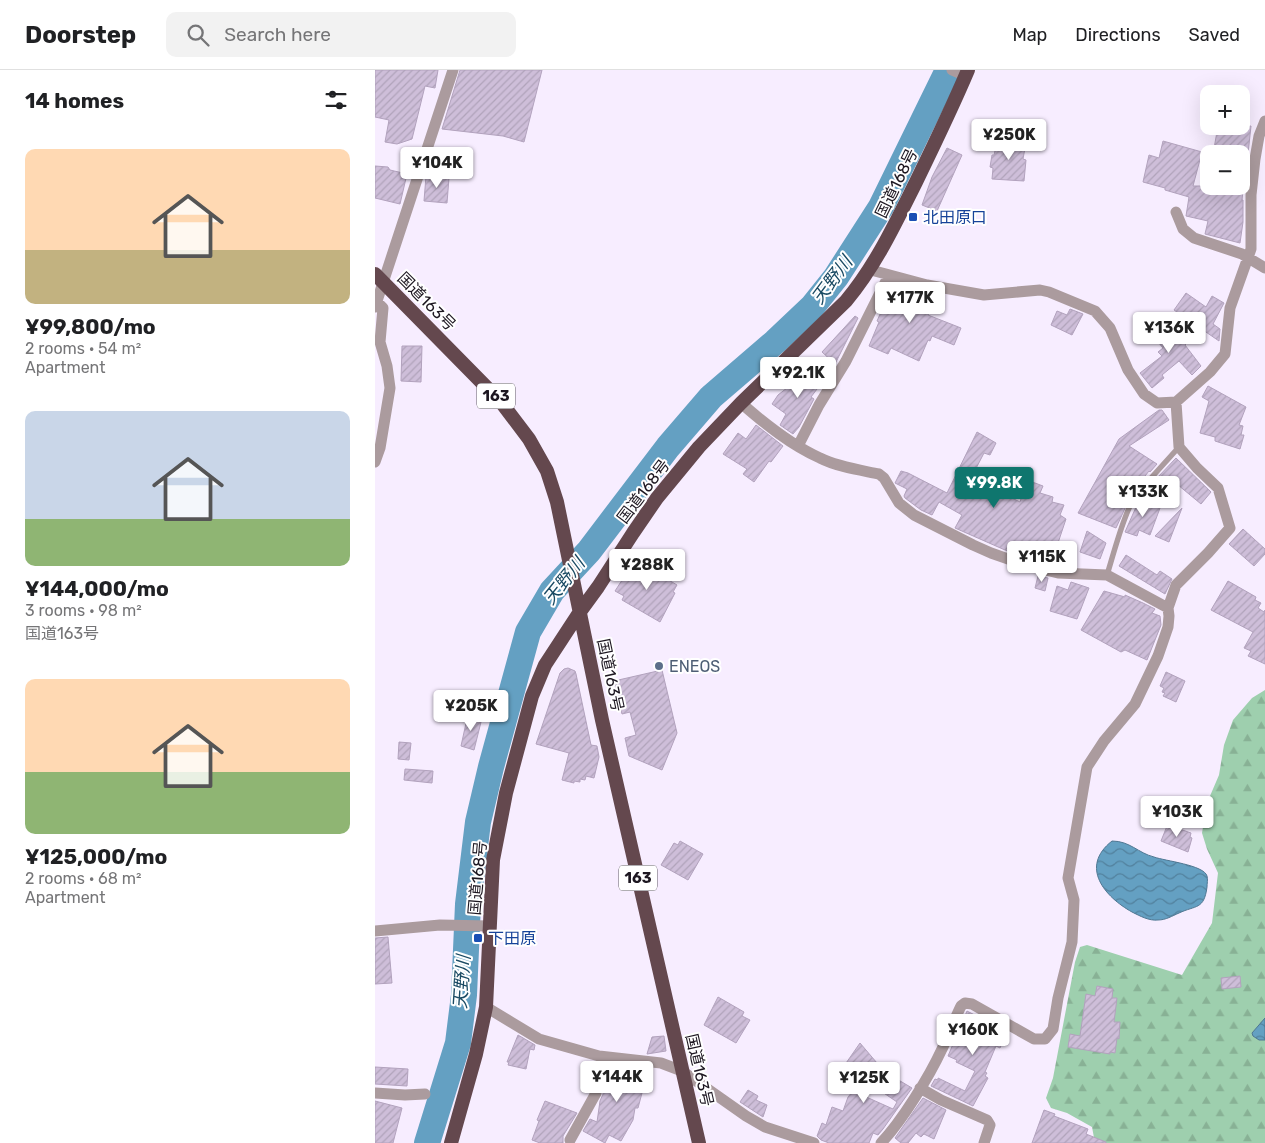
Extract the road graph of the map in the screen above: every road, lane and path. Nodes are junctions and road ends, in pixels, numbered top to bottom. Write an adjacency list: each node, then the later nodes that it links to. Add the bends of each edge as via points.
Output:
1 (453, 70): 10 (street)
2 (952, 70): 3 (street)
3 (966, 74): 8 (highway, 国道168号)
4 (1265, 122): 6 (street, via 1255,159)
5 (1175, 212): 6 (street, via 1183,229 1194,238)
6 (1249, 258): 7 (street); 12 (street, via 1230,308 1225,354)
7 (1265, 268)
8 (871, 270): 9 (street); 13 (highway, 国道168号, via 846,301)
9 (889, 275): 12 (street, via 984,294 1040,290 1095,311 1110,328 1128,370 1144,394 1157,403); 14 (street)
10 (379, 278): 11 (street); 19 (highway, 国道163号 / 163, via 501,402 529,438 547,471 557,502)
11 (376, 304): 16 (street, via 383,308 380,342 390,388)
12 (1176, 402): 15 (street)
13 (741, 403): 14 (street); 19 (highway, 国道168号, via 657,498)
14 (798, 446): 17 (street, via 835,464 879,474 899,503 914,515 991,553 1058,573)
15 (1179, 447): 17 (lane, via 1131,502); 18 (street, via 1217,488 1230,528 1176,585)
16 (375, 462)
17 (1107, 575): 18 (street)
18 (1167, 608): 25 (street, via 1169,627 1135,704 1103,741 1087,767 1068,878 1074,900 1072,942 1053,1030 1045,1039 1034,1039 965,1003)
19 (579, 612): 20 (highway, 国道168号, via 545,665 532,696 505,793 493,860); 24 (highway, 国道163号 / 163)
20 (490, 926): 21 (street, via 440,925); 22 (highway, 国道168号)
21 (375, 931)
22 (486, 1007): 23 (street, via 539,1039); 30 (highway, 国道168号)
23 (599, 1056): 24 (street, via 661,1063); 28 (street, via 595,1093)
24 (682, 1071): 29 (street, via 746,1116); 31 (highway, 国道163号 / 163)
25 (920, 1088): 33 (street); 34 (street, via 987,1120 990,1125)
26 (375, 1093): 27 (street)
27 (425, 1094)
28 (570, 1140)
29 (793, 1140): 32 (street)
30 (451, 1143)
31 (699, 1143)
32 (813, 1143)
33 (881, 1143)
34 (985, 1143)

